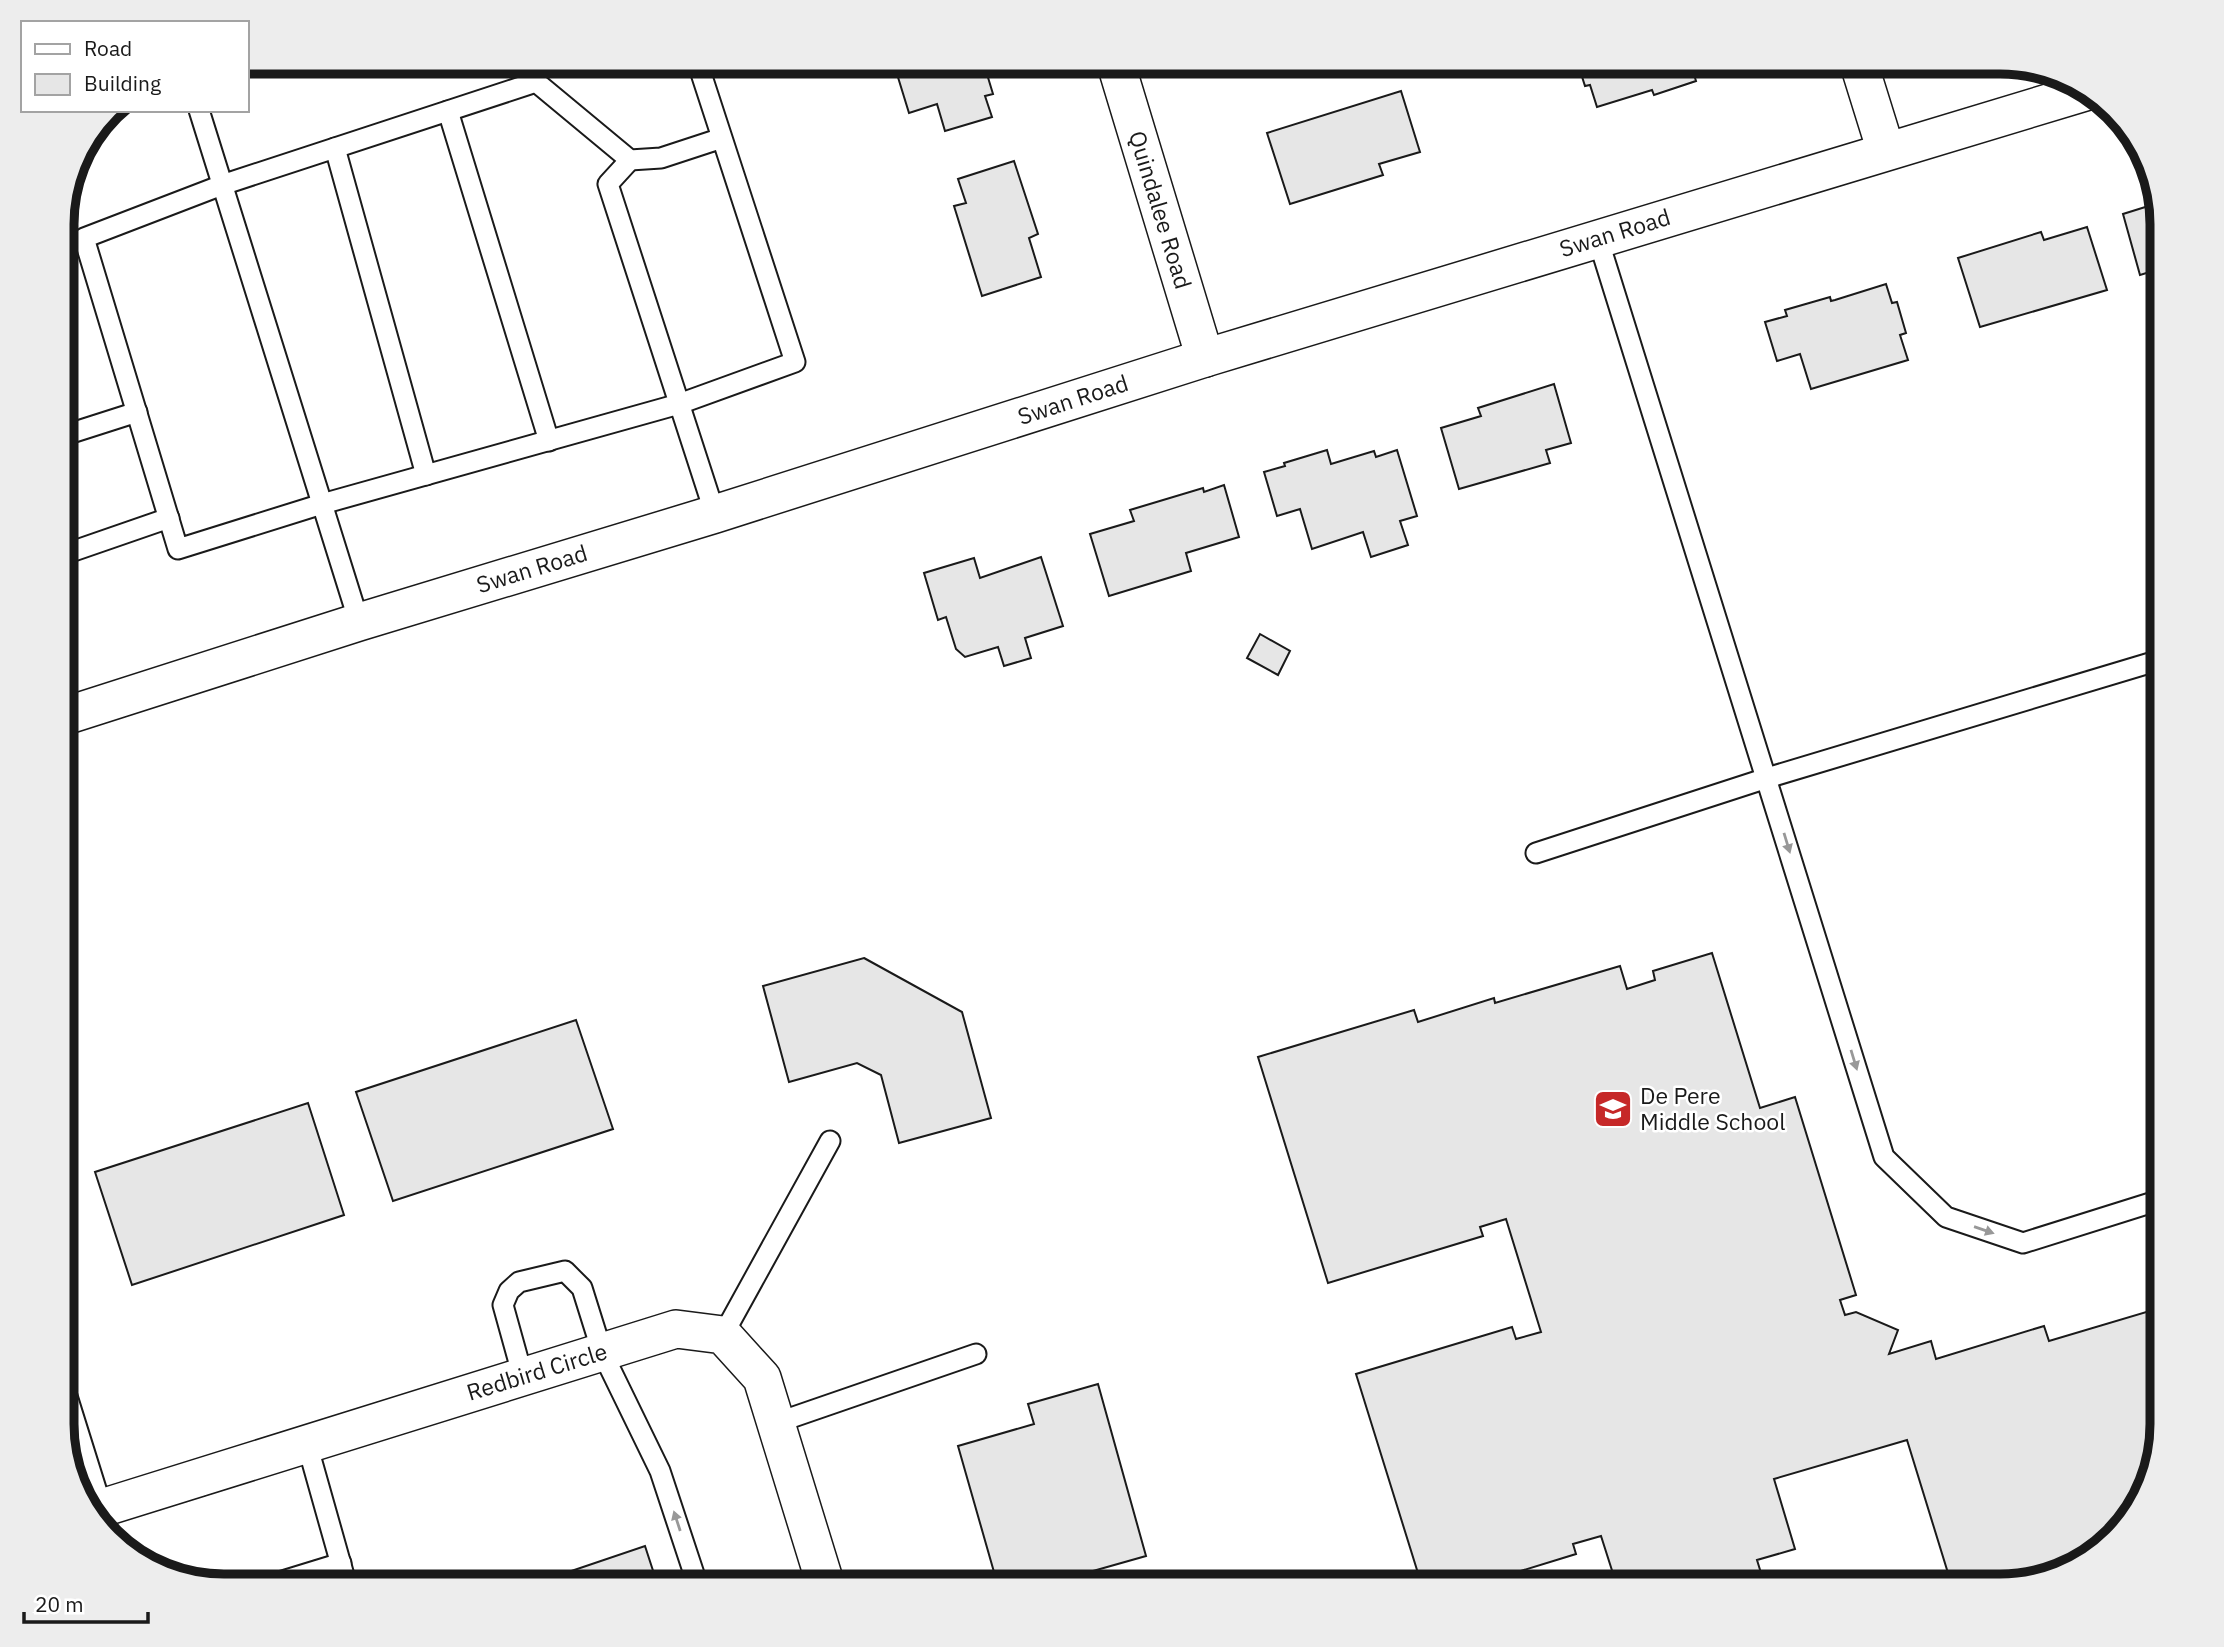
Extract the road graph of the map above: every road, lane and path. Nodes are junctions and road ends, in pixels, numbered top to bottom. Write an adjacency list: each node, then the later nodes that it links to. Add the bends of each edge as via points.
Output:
1 (701, 74): 7 (lane)
2 (1119, 74): 13 (street, Quindalee Road)
3 (1862, 74): 9 (street)
4 (2077, 94): 9 (street, Swan Road)
5 (448, 111): 8 (lane); 10 (lane, via 536,82); 17 (lane)
6 (200, 112): 11 (lane)
7 (722, 138): 10 (lane, via 661,158); 14 (lane, via 795,362)
8 (335, 148): 11 (lane); 18 (lane)
9 (1886, 151): 12 (street, Swan Road)
10 (630, 160): 14 (lane, via 608,184)
11 (222, 185): 15 (lane, via 84,238); 19 (lane)
12 (1598, 239): 13 (street, Swan Road); 26 (lane)
13 (1205, 358): 20 (street, Swan Road)
14 (679, 404): 17 (lane); 20 (lane)
15 (137, 412): 16 (lane); 21 (lane)
16 (74, 432)
17 (549, 440): 18 (lane)
18 (426, 475): 19 (lane)
19 (322, 505): 21 (lane, via 178,549); 23 (lane)
20 (715, 514): 23 (street, Swan Road)
21 (169, 518): 22 (lane)
22 (74, 551)
23 (359, 622): 25 (street, Swan Road)
24 (2150, 663): 26 (lane)
25 (74, 713)
26 (1767, 778): 27 (lane); 29 (lane, one-way to 29, via 1884,1157 1946,1217 2023,1243)
27 (1536, 853)
28 (830, 1141): 30 (lane)
29 (2150, 1203)
30 (723, 1335): 31 (street, Redbird Circle, via 676,1329); 34 (street, via 762,1378)
31 (603, 1352): 33 (street, Redbird Circle); 33 (lane, via 576,1279 565,1271 519,1282 503,1305); 42 (lane, one-way to 31, via 660,1471)
32 (976, 1354): 34 (lane)
33 (523, 1377): 36 (street, Redbird Circle)
34 (776, 1423): 43 (street)
35 (74, 1424): 37 (lane)
36 (307, 1444): 38 (street, Redbird Circle); 39 (lane)
37 (92, 1494)
38 (100, 1509)
39 (341, 1563): 40 (lane); 41 (lane)
40 (305, 1574)
41 (344, 1574)
42 (694, 1574)
43 (822, 1574)

